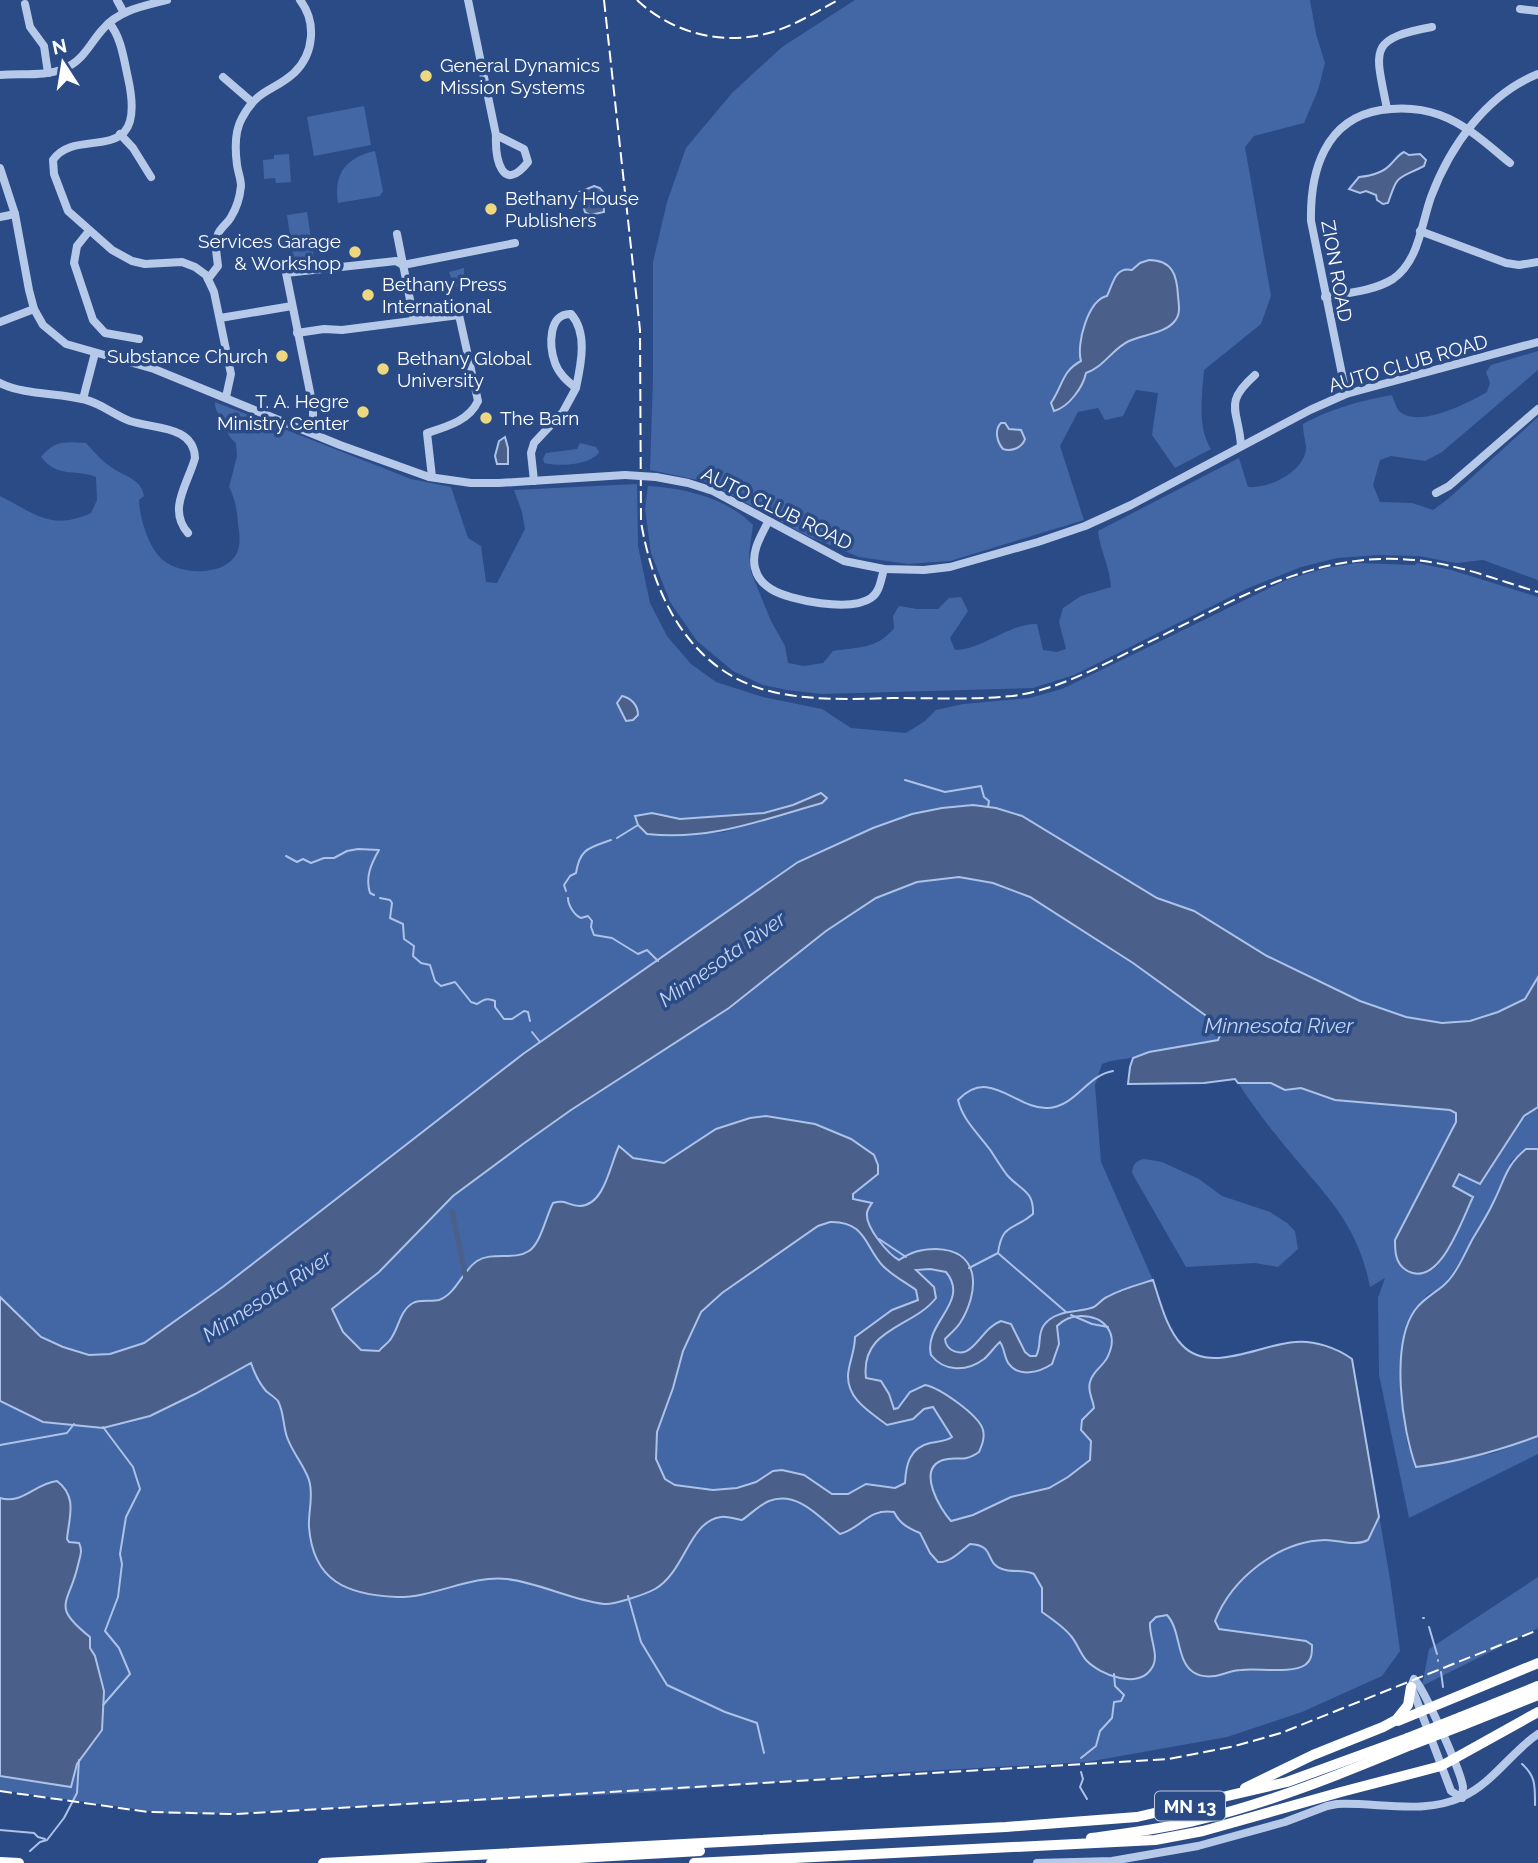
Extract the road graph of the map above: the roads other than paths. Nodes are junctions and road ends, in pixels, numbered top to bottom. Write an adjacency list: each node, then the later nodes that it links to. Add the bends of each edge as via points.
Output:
1 (117, 0): 8 (street)
2 (167, 0): 8 (street)
3 (300, 0): 15 (street, via 312,33 305,60)
4 (468, 0): 19 (street)
5 (25, 4): 11 (street, via 26,20 44,46)
6 (1520, 9): 7 (street)
7 (1538, 11)
8 (124, 13): 9 (street)
9 (109, 23): 11 (street, via 83,56); 18 (street, via 115,30 132,97 132,115)
10 (1432, 27): 16 (street, via 1396,34 1381,49 1378,64)
11 (48, 73): 13 (street)
12 (1538, 74): 17 (street, via 1501,95)
13 (0, 75)
14 (223, 76): 15 (street)
15 (252, 102): 31 (street, via 240,120 235,143 241,185 237,204 219,231 218,266)
16 (1387, 109): 17 (street, ZION ROAD, via 1425,111); 32 (street, ZION ROAD, via 1343,126 1316,171 1311,221)
17 (1469, 129): 20 (street, ZION ROAD); 26 (street, via 1440,175)
18 (120, 134): 22 (street); 25 (street, via 62,150 54,160 54,174 68,211)
19 (496, 135): 19 (street, via 499,168 511,175 521,171 528,162 524,149)
20 (1510, 163)
21 (0, 168): 23 (street)
22 (151, 177)
23 (15, 214): 24 (street); 34 (street)
24 (0, 216)
25 (89, 230): 31 (street, via 122,257 145,264 182,262); 39 (street, via 77,246 74,263 93,320 105,332)
26 (1420, 231): 29 (street, via 1506,263); 32 (street, via 1407,265 1392,279)
27 (397, 234): 30 (street)
28 (514, 243): 30 (street)
29 (1538, 262)
30 (403, 265): 33 (street, via 396,261 286,273); 36 (street)
31 (208, 279): 35 (street)
32 (1325, 297): 45 (street, ZION ROAD)
33 (292, 306): 35 (street); 38 (street)
34 (34, 309): 37 (street); 41 (street, AUTO CLUB ROAD, via 59,339)
35 (220, 318): 46 (street, via 231,374)
36 (414, 320): 38 (street); 51 (street, via 459,315 478,401 467,415 426,433)
37 (0, 321)
38 (297, 332): 49 (street, via 313,407)
39 (139, 339)
40 (1538, 342): 45 (street, AUTO CLUB ROAD)
41 (95, 353): 46 (street, AUTO CLUB ROAD); 47 (street)
42 (1255, 374): 50 (street, via 1238,391 1234,404)
43 (0, 383): 47 (street)
44 (576, 387): 44 (street, via 562,375 551,348 554,324 564,313 577,320 581,331); 52 (street, via 562,412 534,443)
45 (1346, 394): 50 (street, AUTO CLUB ROAD)
46 (226, 397): 49 (street, AUTO CLUB ROAD)
47 (83, 399): 55 (street, via 128,420 182,434 195,443 195,458 178,506)
48 (1538, 409): 53 (street)
49 (309, 432): 51 (street, AUTO CLUB ROAD)
50 (1241, 446): 56 (street, AUTO CLUB ROAD, via 1074,531 950,567)
51 (432, 477): 52 (street, AUTO CLUB ROAD, via 471,483)
52 (534, 481): 54 (street, AUTO CLUB ROAD, bridge, via 656,477 713,491)
53 (1436, 494)
54 (768, 522): 56 (street, AUTO CLUB ROAD, via 844,561); 56 (street, via 754,561 758,577 777,592 809,601 857,604 874,595)
55 (188, 533)
56 (884, 569)
57 (1538, 1664): 61 (highway)
58 (1538, 1686): 63 (highway, MN 13)
59 (1412, 1687): 61 (street, via 1414,1679); 64 (highway, via 1403,1714)
60 (1538, 1695): 63 (highway, MN 13)
61 (1426, 1710): 64 (highway); 67 (street); 68 (street)
62 (1538, 1712): 67 (highway)
63 (1462, 1721): 66 (highway, MN 13, bridge)
64 (1383, 1727): 69 (highway)
65 (1538, 1734): 70 (street)
66 (1410, 1742): 69 (highway, MN 13); 72 (highway, MN 13, via 1306,1788 1198,1820)
67 (1453, 1760): 68 (highway); 70 (street, via 1463,1787)
68 (1441, 1766): 70 (street, via 1451,1791); 72 (highway, via 1191,1833 1130,1843)
69 (1228, 1797): 71 (highway, MN 13, via 1137,1817)
70 (1462, 1798): 80 (street, via 1421,1806 1337,1804 1199,1846 1112,1861)
71 (778, 1839): 76 (highway); 77 (highway, MN 13, via 727,1849)
72 (1019, 1846): 73 (highway, MN 13)
73 (781, 1858): 78 (highway); 79 (highway, MN 13)
74 (0, 1862): 75 (highway)
75 (19, 1863)
76 (323, 1863)
77 (491, 1863)
78 (694, 1863)
79 (734, 1863)
80 (1037, 1863)

